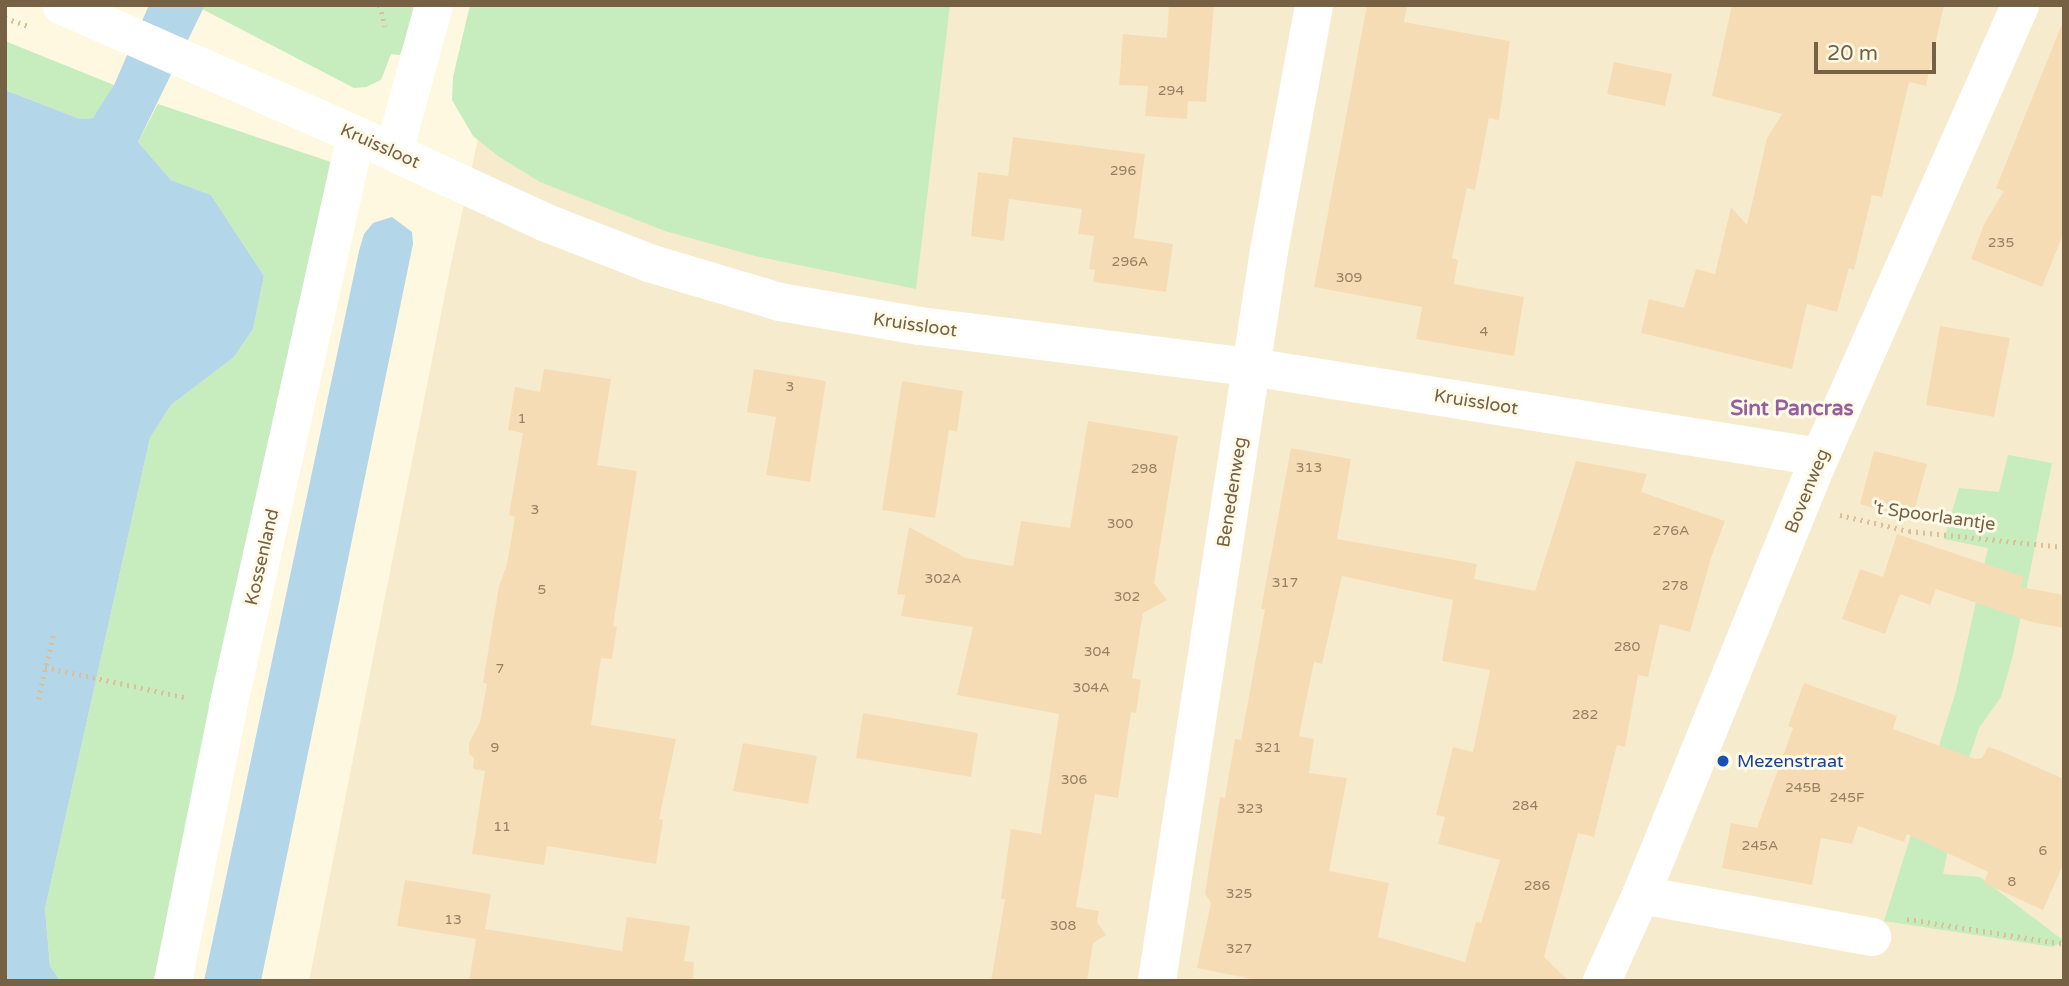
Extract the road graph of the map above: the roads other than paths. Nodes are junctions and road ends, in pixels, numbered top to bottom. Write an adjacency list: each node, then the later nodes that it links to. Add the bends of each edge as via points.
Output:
1 (61, 5): 5 (street, Kruissloot)
2 (434, 5): 6 (street)
3 (1314, 5): 7 (street, Benedenweg)
4 (2020, 5): 8 (street, Bovenweg)
5 (356, 135): 6 (street, Kruissloot); 11 (street, Kossenland, via 228,707)
6 (394, 152): 7 (street, Kruissloot, via 616,250 780,302 920,326)
7 (1251, 367): 8 (street, Kruissloot); 12 (street, Benedenweg)
8 (1821, 457): 9 (street, Bovenweg)
9 (1641, 895): 10 (street); 13 (street, Bovenweg)
10 (1872, 937)
11 (173, 981)
12 (1157, 981)
13 (1602, 981)

